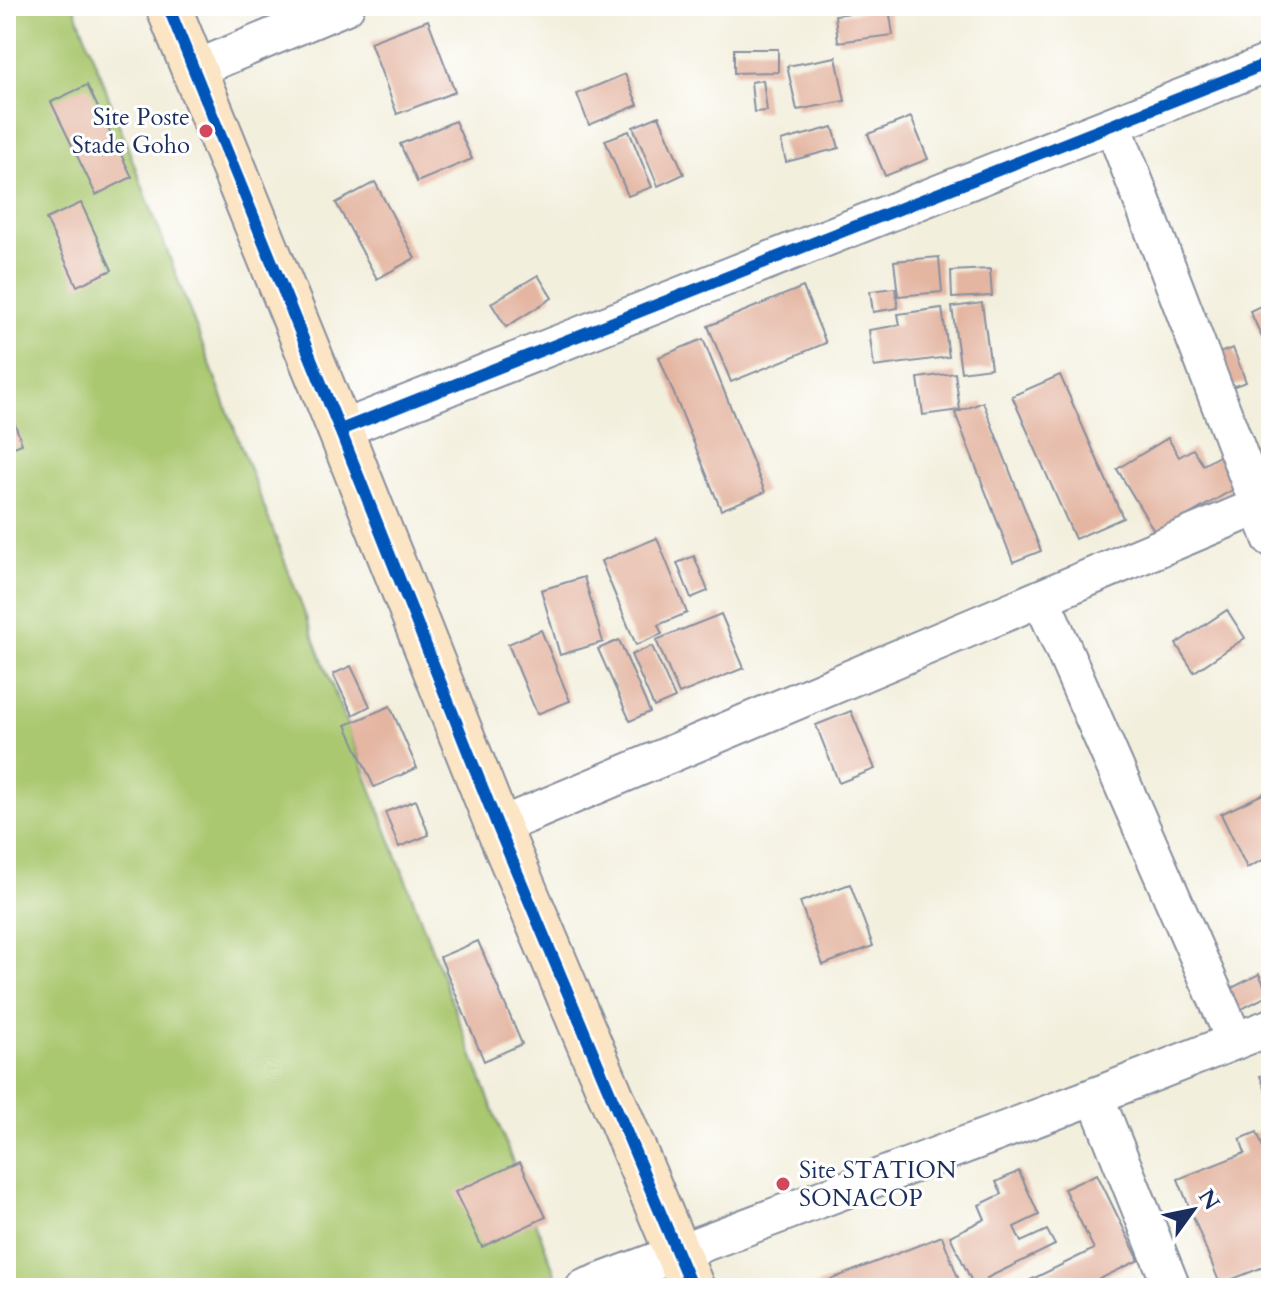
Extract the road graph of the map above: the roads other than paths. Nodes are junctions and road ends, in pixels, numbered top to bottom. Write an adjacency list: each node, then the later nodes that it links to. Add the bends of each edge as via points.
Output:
1 (168, 6): 4 (street)
2 (346, 6): 4 (street)
3 (1271, 62): 5 (street)
4 (193, 70): 6 (street)
5 (1113, 125): 6 (street); 7 (street)
6 (340, 430): 9 (street)
7 (1265, 522): 8 (street)
8 (1041, 598): 9 (street); 11 (street)
9 (498, 827): 13 (street)
10 (1271, 1027): 11 (street)
11 (1235, 1041): 12 (street)
12 (1095, 1096): 13 (street); 15 (street)
13 (685, 1270): 14 (street)
14 (584, 1288)
15 (1172, 1288)

